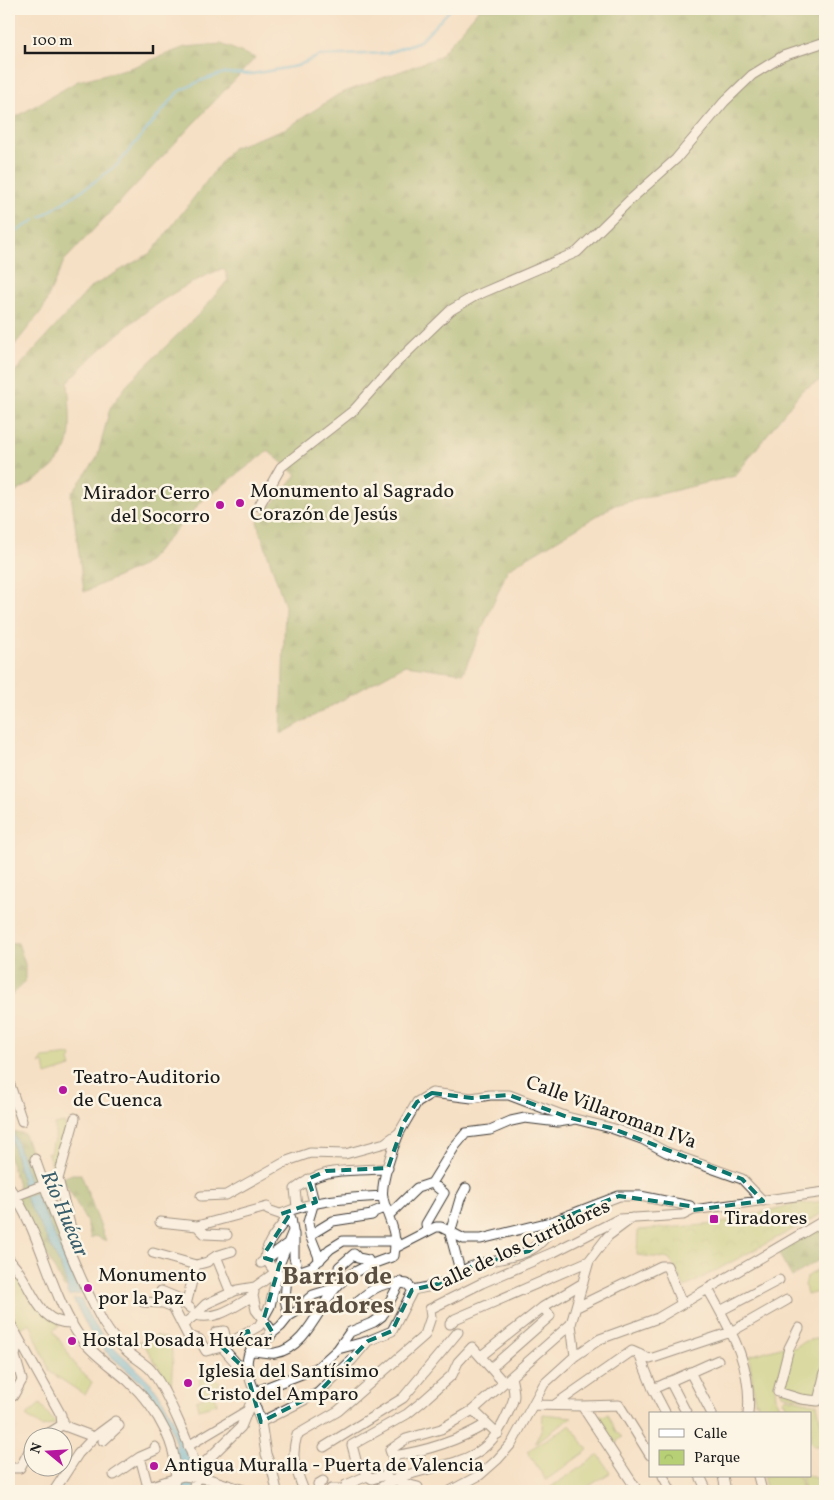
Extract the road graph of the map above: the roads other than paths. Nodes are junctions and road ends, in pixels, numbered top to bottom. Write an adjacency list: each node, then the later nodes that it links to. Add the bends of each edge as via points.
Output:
1 (825, 42): 2 (street, via 783,56 752,75 724,102 676,159 577,252 475,296 451,310 354,410 281,466)
2 (259, 506)
3 (9, 1082): 6 (street)
4 (75, 1118): 37 (street, via 58,1179 72,1232)
5 (574, 1119): 7 (street, Calle Villaroman IVa, via 509,1095 472,1098 432,1093 417,1102); 11 (street, via 558,1122 525,1118 490,1130 466,1133 454,1146); 19 (street, Calle Villaroman IVa, via 642,1139 666,1152 742,1179)
6 (22, 1121)
7 (399, 1133): 9 (street, Calle Villaroman IVa); 17 (street, via 385,1143 345,1154 310,1153 287,1160 226,1195)
8 (36, 1159): 12 (street)
9 (388, 1168): 10 (street, via 326,1171); 18 (street, Calle Villaroman IVa)
10 (308, 1179): 20 (street); 21 (street, via 294,1189)
11 (432, 1184): 23 (street, via 417,1188); 31 (street, via 444,1193 426,1224)
12 (41, 1186): 16 (street); 37 (street)
13 (9, 1187): 16 (street)
14 (466, 1188): 32 (street)
15 (825, 1192): 19 (street)
16 (18, 1195): 74 (street)
17 (201, 1196)
18 (383, 1196): 20 (street); 23 (street)
19 (763, 1201): 22 (street)
20 (314, 1202): 21 (street); 34 (street, via 308,1222)
21 (296, 1207): 24 (street)
22 (692, 1210): 25 (street, via 679,1215); 27 (street, via 690,1206 640,1196 619,1196)
23 (387, 1211): 34 (street, via 333,1221); 36 (street, via 396,1232)
24 (284, 1215): 29 (street, via 260,1207); 30 (street, via 291,1218); 43 (street, via 272,1236)
25 (634, 1216): 44 (street, via 608,1236); 144 (street, Calle de los Curtidores, via 619,1218 430,1309 432,1317 425,1335 338,1411 297,1435 293,1448 294,1469)
26 (825, 1220): 56 (street)
27 (554, 1221): 32 (street, via 474,1239); 49 (street, via 548,1236 529,1251 472,1266)
28 (160, 1222): 29 (street)
29 (197, 1226): 33 (street, via 205,1234)
30 (293, 1231): 35 (street); 48 (street)
31 (427, 1231): 32 (street, via 439,1226); 36 (street)
32 (450, 1233): 49 (street)
33 (227, 1235)
34 (310, 1235): 42 (street)
35 (287, 1244): 43 (street); 50 (street)
36 (395, 1247): 42 (street, via 343,1241); 45 (street, via 394,1256)
37 (70, 1249): 119 (street, via 108,1331 150,1370 167,1397)
38 (232, 1251): 40 (street)
39 (152, 1252): 46 (street)
40 (216, 1256): 46 (street); 59 (street)
41 (9, 1259): 74 (street, via 45,1314 60,1324)
42 (320, 1260): 48 (street)
43 (264, 1261): 50 (street)
44 (589, 1261): 54 (street); 75 (street)
45 (370, 1264): 47 (street, via 354,1254); 55 (street)
46 (196, 1265): 63 (street)
47 (339, 1267)
48 (298, 1272): 51 (street)
49 (461, 1274): 57 (street, via 450,1281)
50 (276, 1275): 51 (street); 58 (street); 71 (street, via 270,1306)
51 (287, 1275): 70 (street, via 285,1300)
52 (779, 1280): 67 (street)
53 (400, 1282): 57 (street); 69 (street); 69 (street, via 383,1283 358,1301)
54 (583, 1283): 65 (street); 66 (street)
55 (336, 1288): 70 (street, via 313,1295 304,1307); 86 (street, via 313,1322 291,1346 274,1353)
56 (708, 1289): 62 (street); 67 (street)
57 (413, 1290): 83 (street, via 392,1331)
58 (254, 1292): 59 (street); 68 (street, via 224,1313 201,1316); 71 (street, via 256,1310)
59 (231, 1293): 68 (street, via 206,1304)
60 (787, 1300): 81 (street)
61 (143, 1302): 64 (street)
62 (682, 1304): 66 (street, via 667,1266 661,1266); 90 (street, via 658,1318 600,1339)
63 (186, 1305): 64 (street, via 162,1291); 68 (street)
64 (173, 1307): 73 (street)
65 (543, 1307): 89 (street); 92 (street, via 550,1316)
66 (577, 1307): 76 (street)
67 (720, 1310): 81 (street)
68 (197, 1313): 73 (street)
69 (384, 1313): 87 (street, via 374,1322 350,1332)
70 (289, 1316): 82 (street)
71 (264, 1318): 78 (street, via 259,1326); 82 (street)
72 (9, 1321): 84 (street)
73 (182, 1321): 85 (street, via 188,1336 199,1339 206,1351)
74 (72, 1323): 129 (street, via 90,1349 129,1382 154,1414 169,1440)
75 (450, 1324)
76 (571, 1324): 90 (street); 96 (street)
77 (799, 1328): 95 (street, via 789,1348 778,1392 801,1400 818,1401)
78 (248, 1331): 85 (street); 86 (street)
79 (216, 1332): 85 (street, via 224,1331)
80 (458, 1332): 120 (street, via 402,1398)
81 (731, 1332): 88 (street, via 650,1358); 110 (street, via 747,1375)
82 (270, 1335): 86 (street)
83 (368, 1341): 87 (street); 111 (street, via 318,1393)
84 (18, 1342): 101 (street, via 15,1356 22,1380); 113 (street, via 58,1407)
85 (224, 1345): 93 (street, via 236,1363)
86 (253, 1349): 93 (street, via 247,1359)
87 (338, 1349): 100 (street, via 311,1372)
88 (639, 1354): 99 (street); 102 (street, via 632,1351)
89 (480, 1356): 92 (street); 128 (street, via 472,1347 458,1362 452,1375 418,1406 352,1445 357,1464 364,1466)
90 (576, 1356): 103 (street, via 544,1384)
91 (718, 1360): 94 (street)
92 (490, 1368): 96 (street)
93 (246, 1370): 100 (street)
94 (690, 1372): 97 (street); 109 (street)
95 (825, 1372)
96 (507, 1380): 105 (street); 115 (street, via 516,1396)
97 (670, 1381): 99 (street); 108 (street)
98 (50, 1389): 113 (street, via 66,1411)
99 (652, 1389): 107 (street)
100 (253, 1395): 106 (street); 111 (street)
101 (13, 1396)
102 (556, 1404): 103 (street); 104 (street)
103 (533, 1405): 149 (street, via 512,1443 497,1460 480,1475)
104 (582, 1406): 121 (street, via 619,1406); 150 (street, via 635,1487)
105 (473, 1410): 112 (street); 122 (street, via 441,1429 406,1439 390,1450)
106 (245, 1412): 119 (street); 126 (street, via 241,1427)
107 (665, 1412)
108 (686, 1412)
109 (711, 1412)
110 (748, 1412)
111 (261, 1422): 143 (street)
112 (486, 1424): 115 (street); 122 (street, via 448,1444)
113 (62, 1426): 114 (street); 116 (street)
114 (58, 1428)
115 (498, 1434): 134 (street, via 489,1446 472,1455)
116 (94, 1437): 117 (street, via 114,1422 119,1426); 139 (street, via 78,1454)
117 (104, 1441)
118 (155, 1447): 123 (street, via 156,1450)
119 (189, 1448): 126 (street)
120 (324, 1448)
121 (649, 1453)
122 (392, 1456): 134 (street)
123 (140, 1457): 127 (street); 136 (street)
124 (22, 1464): 125 (street, via 20,1468)
125 (9, 1468)
126 (196, 1474): 129 (street); 141 (street); 142 (street)
127 (114, 1475)
128 (366, 1476): 134 (street, via 372,1479 386,1475); 138 (street, via 346,1485)
129 (180, 1477): 136 (street); 140 (street)
130 (664, 1478): 151 (street)
131 (701, 1478): 152 (street)
132 (723, 1478): 153 (street)
133 (759, 1478): 154 (street)
134 (395, 1480): 137 (street); 147 (street)
135 (323, 1481): 145 (street, via 318,1484)
136 (146, 1489)
137 (419, 1489): 148 (street)
138 (346, 1490): 146 (street)
139 (54, 1491)
140 (172, 1491)
141 (192, 1491)
142 (247, 1491)
143 (276, 1491)
144 (304, 1491)
145 (320, 1491)
146 (332, 1491)
147 (374, 1491)
148 (405, 1491)
149 (450, 1491)
150 (630, 1491)
151 (672, 1491)
152 (707, 1491)
153 (726, 1491)
154 (762, 1491)

